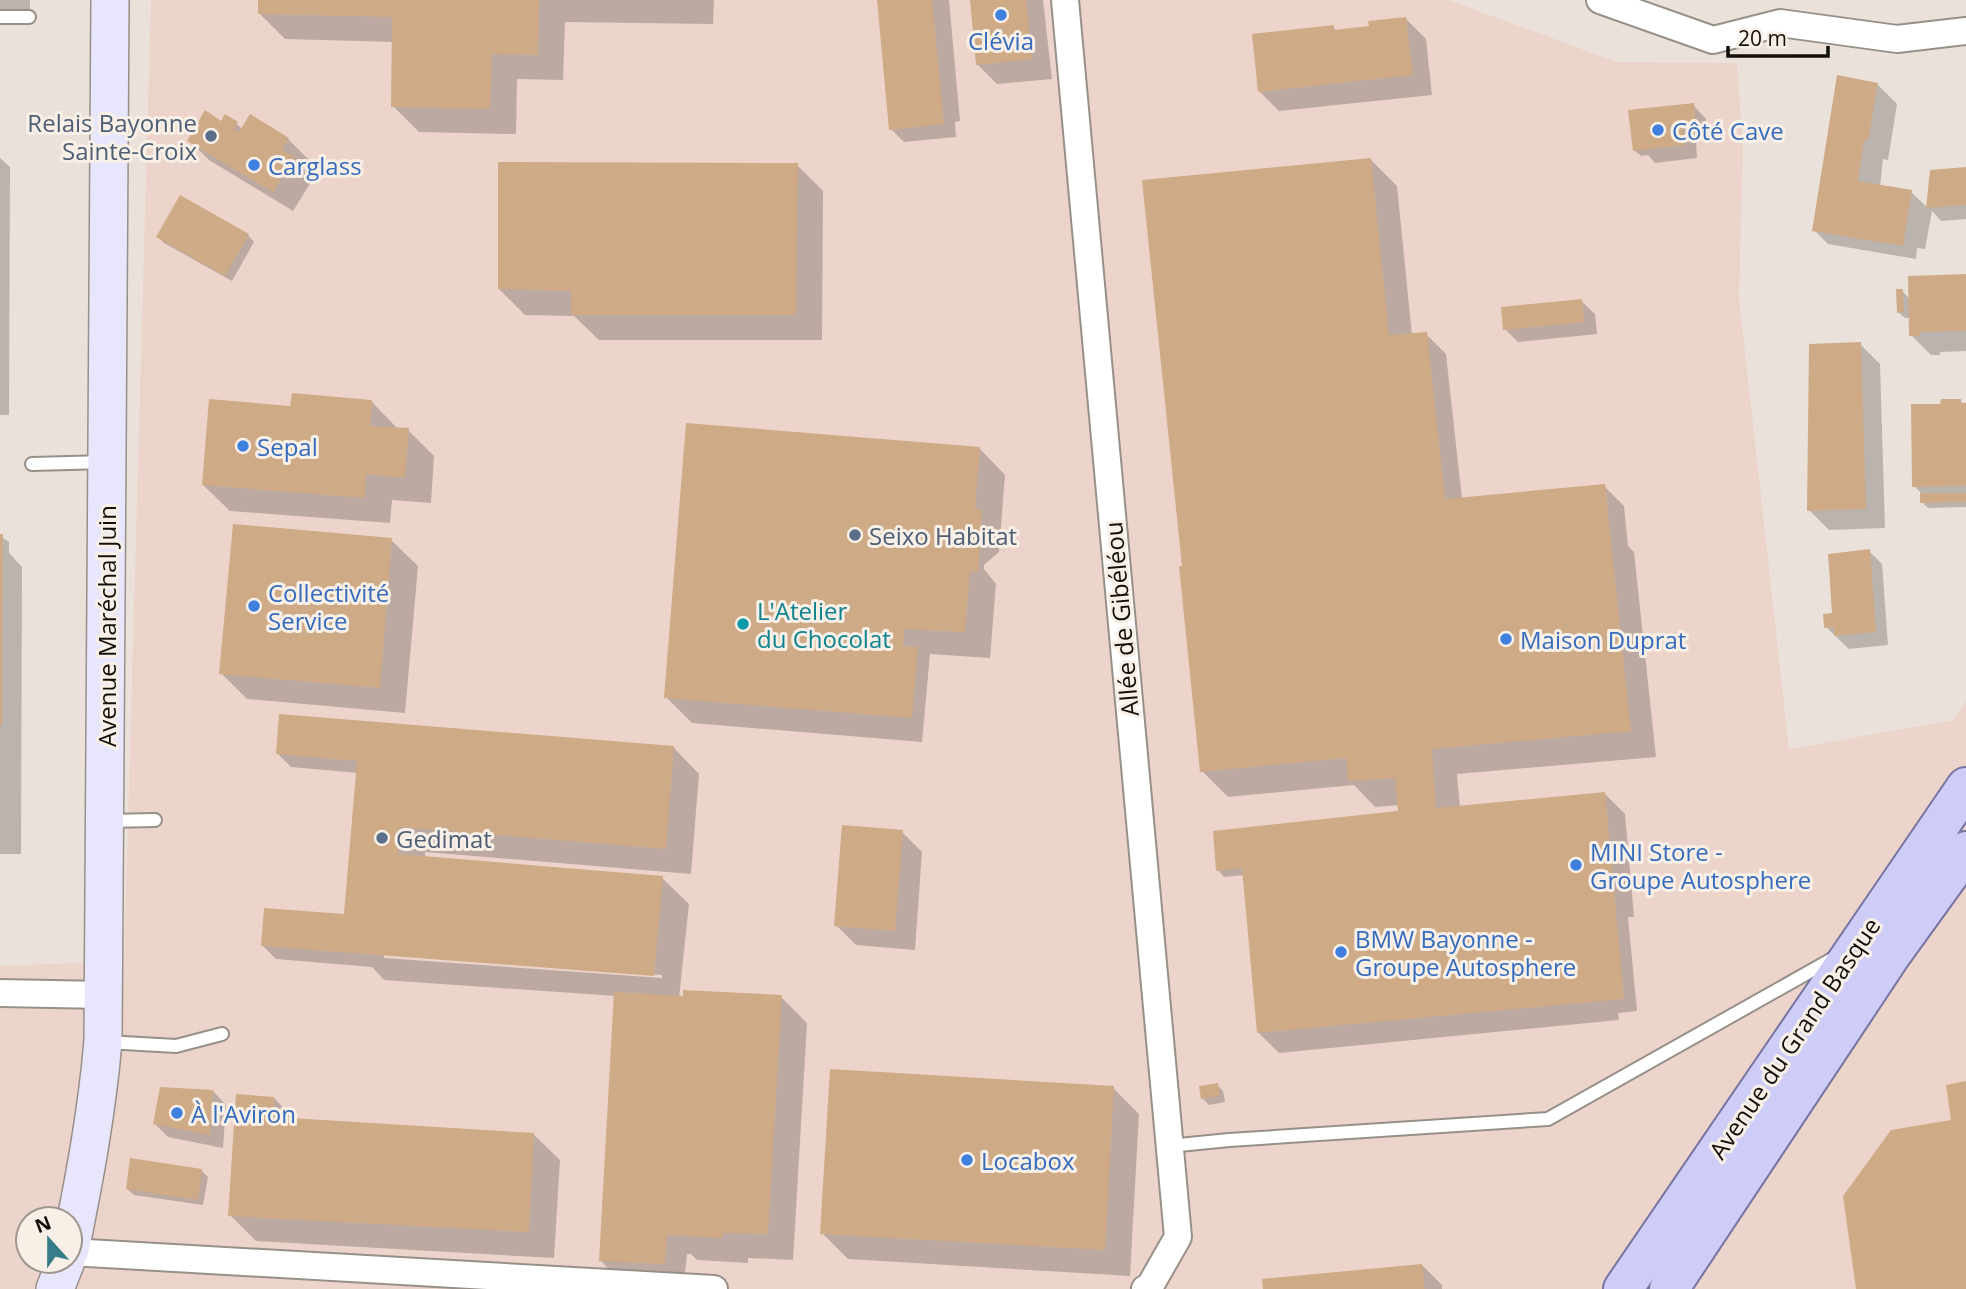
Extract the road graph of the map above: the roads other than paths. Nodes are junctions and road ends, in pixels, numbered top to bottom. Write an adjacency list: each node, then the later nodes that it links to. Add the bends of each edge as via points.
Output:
1 (110, 0): 8 (main road, Avenue Maréchal Juin)
2 (1065, 0): 19 (street, Allée de Gibéléou)
3 (1600, 0): 4 (street, via 1713,40)
4 (1782, 12): 7 (street, via 1897,39)
5 (0, 17): 6 (lane)
6 (29, 17)
7 (1966, 30)
8 (106, 462): 9 (lane); 12 (main road, Avenue Maréchal Juin)
9 (32, 464)
10 (1966, 787): 14 (main road, Avenue du Grand Basque)
11 (155, 820): 12 (lane)
12 (105, 821): 16 (main road, Avenue Maréchal Juin)
13 (1966, 851): 25 (main road, Avenue du Grand Basque, via 1891,955)
14 (1858, 944): 19 (lane, via 1548,1119); 24 (main road, Avenue du Grand Basque)
15 (0, 993): 16 (street)
16 (103, 995): 18 (main road, Avenue Maréchal Juin)
17 (222, 1034): 18 (lane, via 176,1046)
18 (103, 1041): 20 (main road, Avenue Maréchal Juin)
19 (1169, 1146): 23 (street, Allée de Gibéléou, via 1178,1237)
20 (79, 1205)
21 (84, 1252): 22 (street)
22 (714, 1289)
23 (1145, 1289)
24 (1623, 1289)
25 (1670, 1289)

